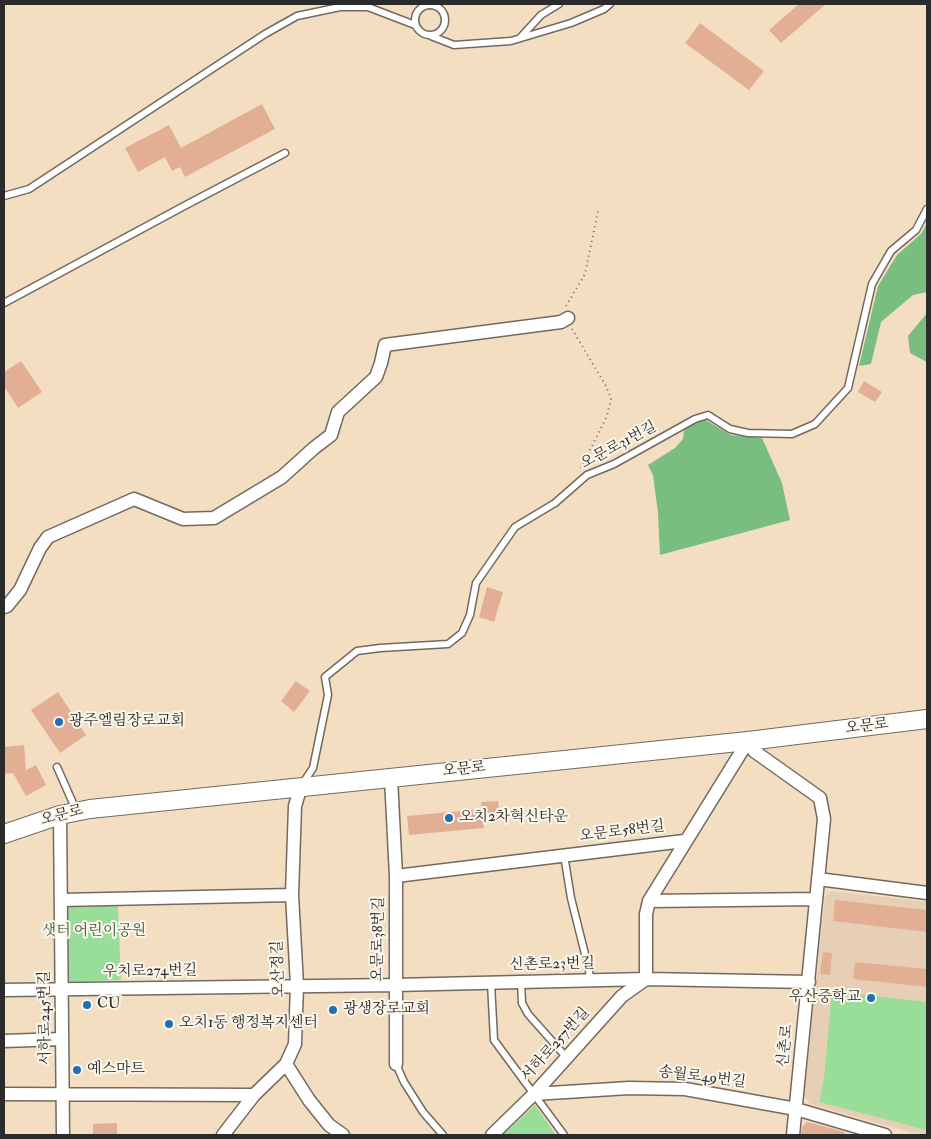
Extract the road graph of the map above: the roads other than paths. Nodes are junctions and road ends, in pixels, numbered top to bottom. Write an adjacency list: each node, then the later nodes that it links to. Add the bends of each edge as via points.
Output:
1 (558, 4): 7 (lane, via 541,15)
2 (610, 4): 7 (lane, via 571,23)
3 (368, 5): 5 (lane); 9 (lane, via 298,16 265,34 29,189)
4 (438, 5): 5 (lane, via 427,5 418,10); 6 (lane, via 445,23 441,32)
5 (415, 25): 6 (lane, via 421,33)
6 (431, 36): 7 (lane, via 454,44)
7 (519, 38)
8 (285, 153): 11 (lane)
9 (4, 196)
10 (927, 209): 18 (lane, 오문로31번길, via 916,230 892,251 872,284 848,388 815,424 792,434 748,433 730,428 708,415 587,475 555,503 515,527 476,583 470,614 462,633 448,644 357,651 325,677 328,695 313,768)
11 (4, 303)
12 (568, 318): 13 (street, via 561,322 385,345 376,377 338,412 331,435 282,477 214,518 183,519 134,499 48,537 20,590)
13 (4, 607)
14 (927, 719): 15 (street, 오문로)
15 (748, 741): 17 (street, 오문로); 21 (street, 오문로58번길); 24 (street, 신촌로, via 754,751 820,798 824,819)
16 (58, 767): 19 (lane)
17 (391, 778): 18 (street, 오문로); 23 (street, 오문로38번길)
18 (300, 786): 19 (street, 오문로); 26 (street, 오산정길, via 295,806)
19 (68, 813): 20 (street, 오문로); 28 (street, 서하로245번길)
20 (4, 834)
21 (684, 841): 22 (street, 오문로58번길); 29 (street, 오문로58번길)
22 (564, 855): 23 (street, 오문로38번길); 31 (lane)
23 (396, 876): 36 (street, 오문로38번길)
24 (818, 879): 25 (street); 27 (street, 신촌로)
25 (927, 893)
26 (292, 895): 28 (street); 35 (street, 오산정길)
27 (816, 899): 29 (street); 33 (street, 신촌로)
28 (61, 900): 38 (street, 서하로245번길)
29 (648, 901): 30 (street, 오문로58번길)
30 (646, 979): 31 (street, 신촌로23번길); 33 (street, 신촌로23번길); 41 (street, 서하로257번길, via 622,996)
31 (590, 980): 32 (street, 신촌로23번길)
32 (521, 982): 34 (street, 신촌로23번길); 41 (lane, via 522,1003 528,1014)
33 (809, 982): 48 (street, 신촌로)
34 (491, 983): 36 (street, 신촌로23번길); 46 (lane, via 494,1040)
35 (297, 985): 36 (street, 신촌로23번길); 38 (street, 우치로274번길); 42 (street, 오산정길, via 295,1044)
36 (395, 985): 43 (street, 오문로38번길)
37 (4, 990): 38 (street, 우치로274번길)
38 (62, 990): 39 (street, 서하로245번길)
39 (62, 1040): 40 (street); 45 (street, 서하로245번길)
40 (4, 1041)
41 (567, 1058): 46 (street, 서하로257번길)
42 (286, 1064): 47 (street, 오산정길); 52 (street, via 309,1100)
43 (396, 1064): 53 (lane, via 423,1112)
44 (4, 1094): 45 (street)
45 (63, 1094): 47 (street); 50 (street, 서하로245번길)
46 (534, 1094): 48 (street, 송월로49번길, via 657,1088); 54 (street, 서하로257번길); 55 (lane)
47 (254, 1095): 51 (street, 오산정길)
48 (796, 1109): 49 (street, 송월로49번길); 56 (street, 신촌로)
49 (862, 1132): 57 (street, 송월로49번길)
50 (63, 1135)
51 (223, 1135)
52 (343, 1135)
53 (443, 1135)
54 (492, 1135)
55 (564, 1135)
56 (793, 1135)
57 (885, 1135)

